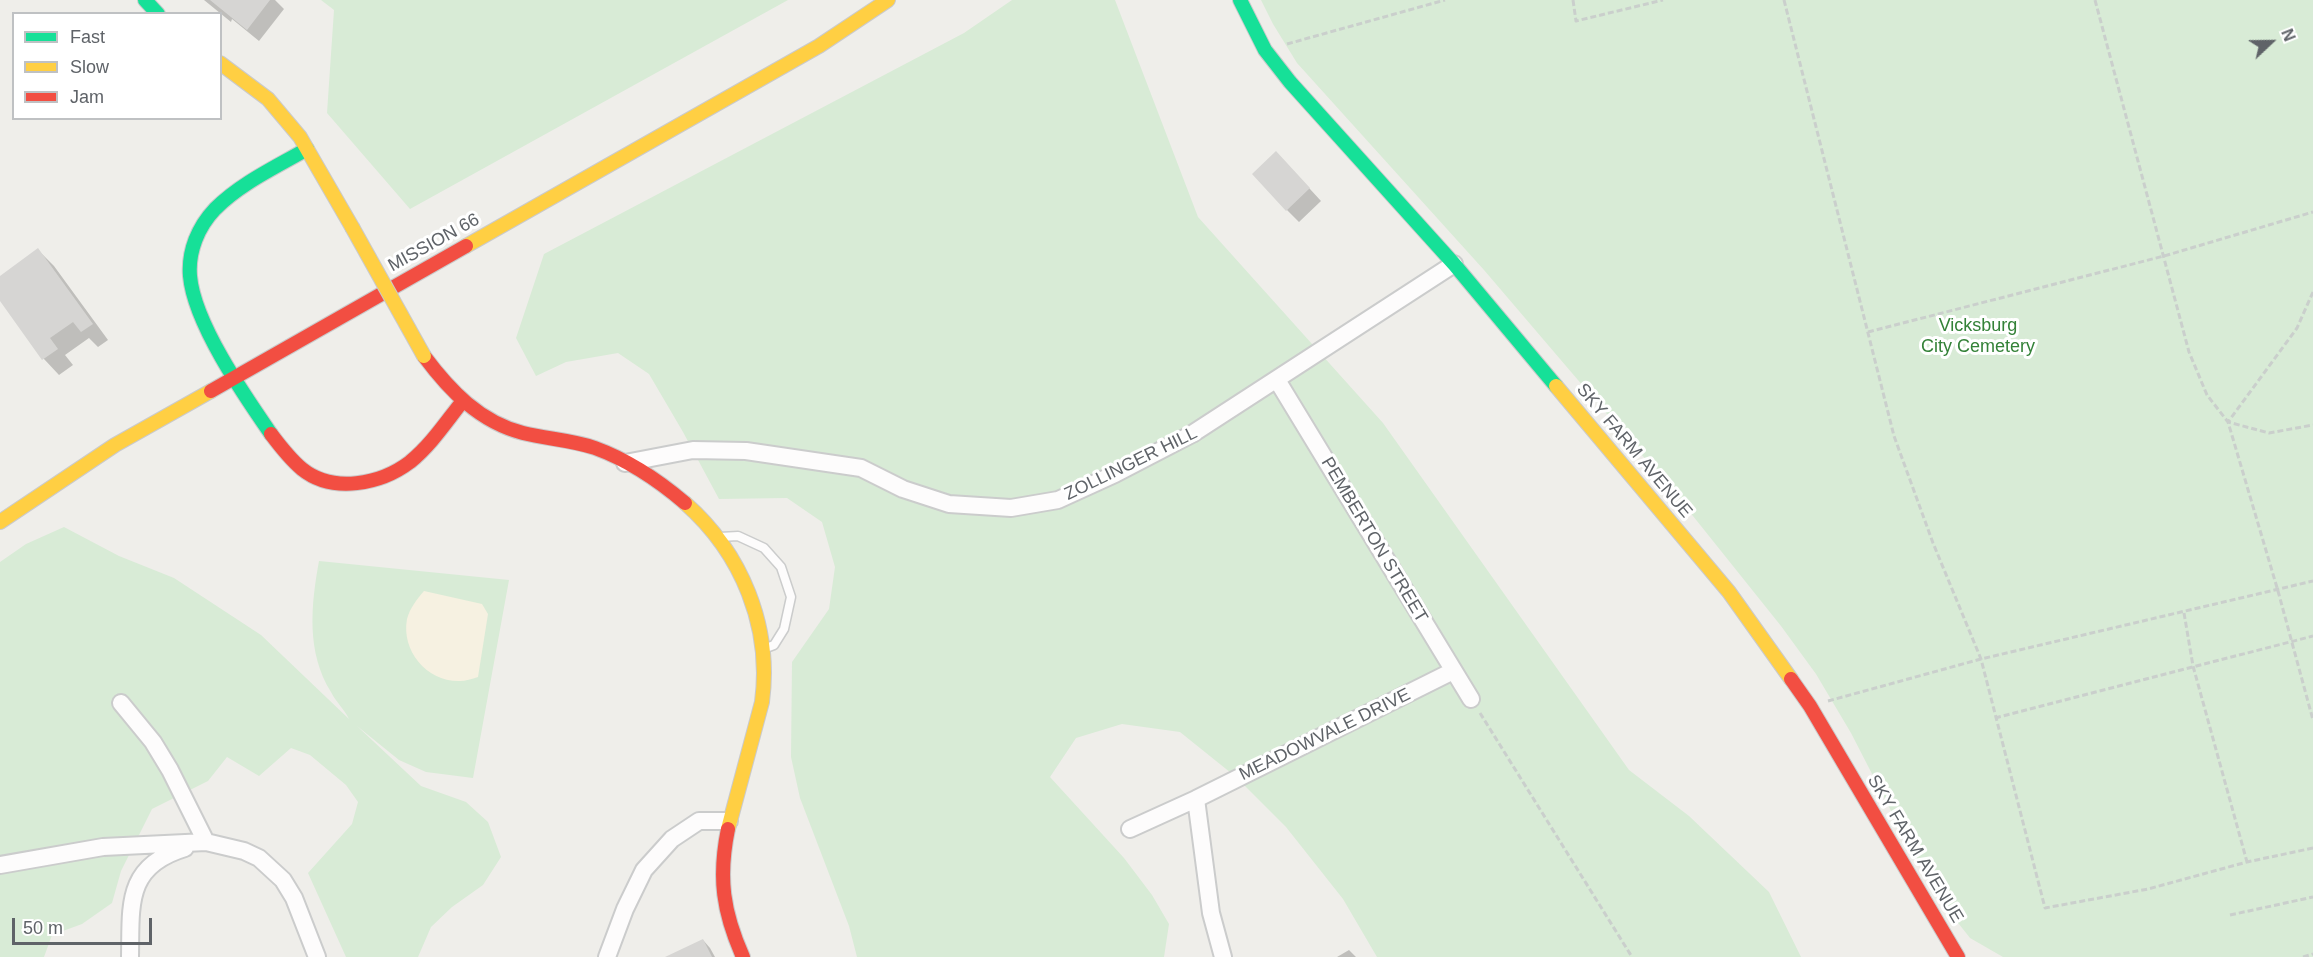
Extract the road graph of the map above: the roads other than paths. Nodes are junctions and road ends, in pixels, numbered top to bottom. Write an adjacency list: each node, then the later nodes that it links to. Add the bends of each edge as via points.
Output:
1 (145, 0): 4 (street)
2 (888, 0): 8 (street, MISSION 66, via 819,46)
3 (1240, 0): 7 (street, SKY FARM AVENUE, via 1264,50)
4 (156, 12)
5 (222, 65): 6 (street, via 267,99)
6 (307, 149): 8 (street, via 220,204 195,239 190,263 193,292); 10 (street, bridge, via 424,356)
7 (1454, 264): 9 (street, ZOLLINGER HILL); 28 (street, SKY FARM AVENUE, via 1729,592 1810,706)
8 (234, 376): 10 (street, via 289,458 302,470 334,482 371,482 404,467); 12 (street, MISSION 66, via 115,445)
9 (1277, 380): 11 (street, ZOLLINGER HILL, via 1192,434 1114,474 1058,500 1011,508 949,504 903,489 861,468 746,451 693,450); 15 (street, PEMBERTON STREET)
10 (462, 402): 11 (street, via 512,430 596,449)
11 (626, 463): 13 (street, via 679,498)
12 (0, 522)
13 (716, 538): 14 (street, via 747,589); 14 (lane, via 738,536 764,548 782,567 790,597 784,629 774,645)
14 (764, 649): 19 (street, via 762,703)
15 (1454, 671): 16 (street, PEMBERTON STREET); 18 (street, MEADOWVALE DRIVE)
16 (1471, 699)
17 (121, 703): 21 (street, via 153,742)
18 (1196, 799): 20 (street, MEADOWVALE DRIVE); 27 (street, via 1211,913)
19 (729, 821): 23 (street, via 699,820 672,839 644,870 625,909); 26 (street, via 722,881 725,909)
20 (1130, 829)
21 (206, 842): 22 (street, via 103,847); 24 (street, via 168,853 141,876 132,896); 25 (street, via 244,850 273,869 294,898)
22 (0, 865)
23 (610, 956)
24 (130, 957)
25 (316, 957)
26 (743, 957)
27 (1223, 957)
28 (1958, 957)

